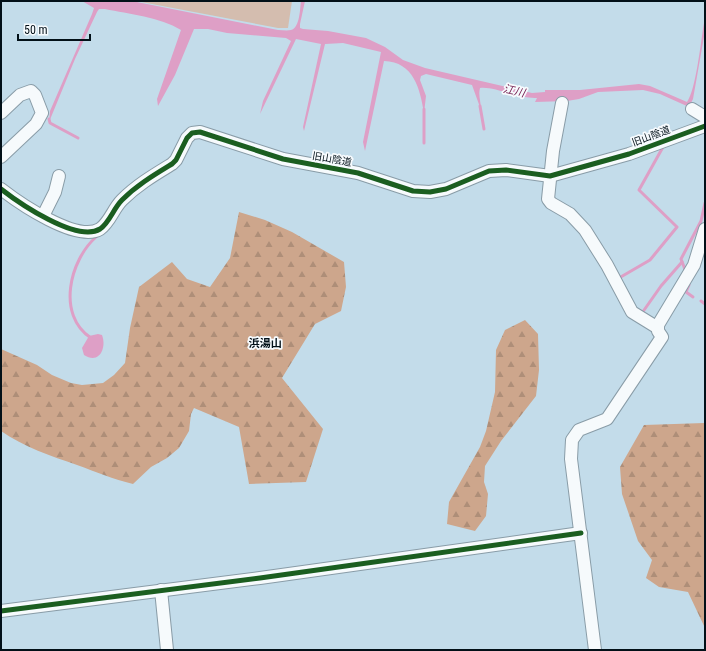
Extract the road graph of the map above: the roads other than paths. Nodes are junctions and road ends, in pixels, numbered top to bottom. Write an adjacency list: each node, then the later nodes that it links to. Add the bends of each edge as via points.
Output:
1 (562, 103): 8 (street)
2 (692, 109): 4 (street)
3 (1, 113): 6 (street, via 20,95 31,91 42,113 36,124)
4 (705, 117)
5 (705, 126): 8 (street, 旧山陰道, via 629,154)
6 (1, 157)
7 (59, 176): 10 (street, via 55,192)
8 (550, 176): 10 (street, 旧山陰道, via 506,170 489,171 446,189 430,192 413,191 358,173 283,159 200,132 192,133 187,138 172,164 138,185 120,201 100,229 90,232 78,231); 12 (street, via 548,199 570,214 585,230 632,312)
9 (1, 189): 10 (street, 旧山陰道)
10 (43, 216)
11 (705, 229): 12 (street, via 694,265)
12 (658, 328): 13 (street, via 662,337 607,419 579,430 572,440 571,459)
13 (580, 533): 14 (street); 17 (street)
14 (161, 590): 15 (street); 16 (street)
15 (1, 611)
16 (167, 650)
17 (595, 650)

